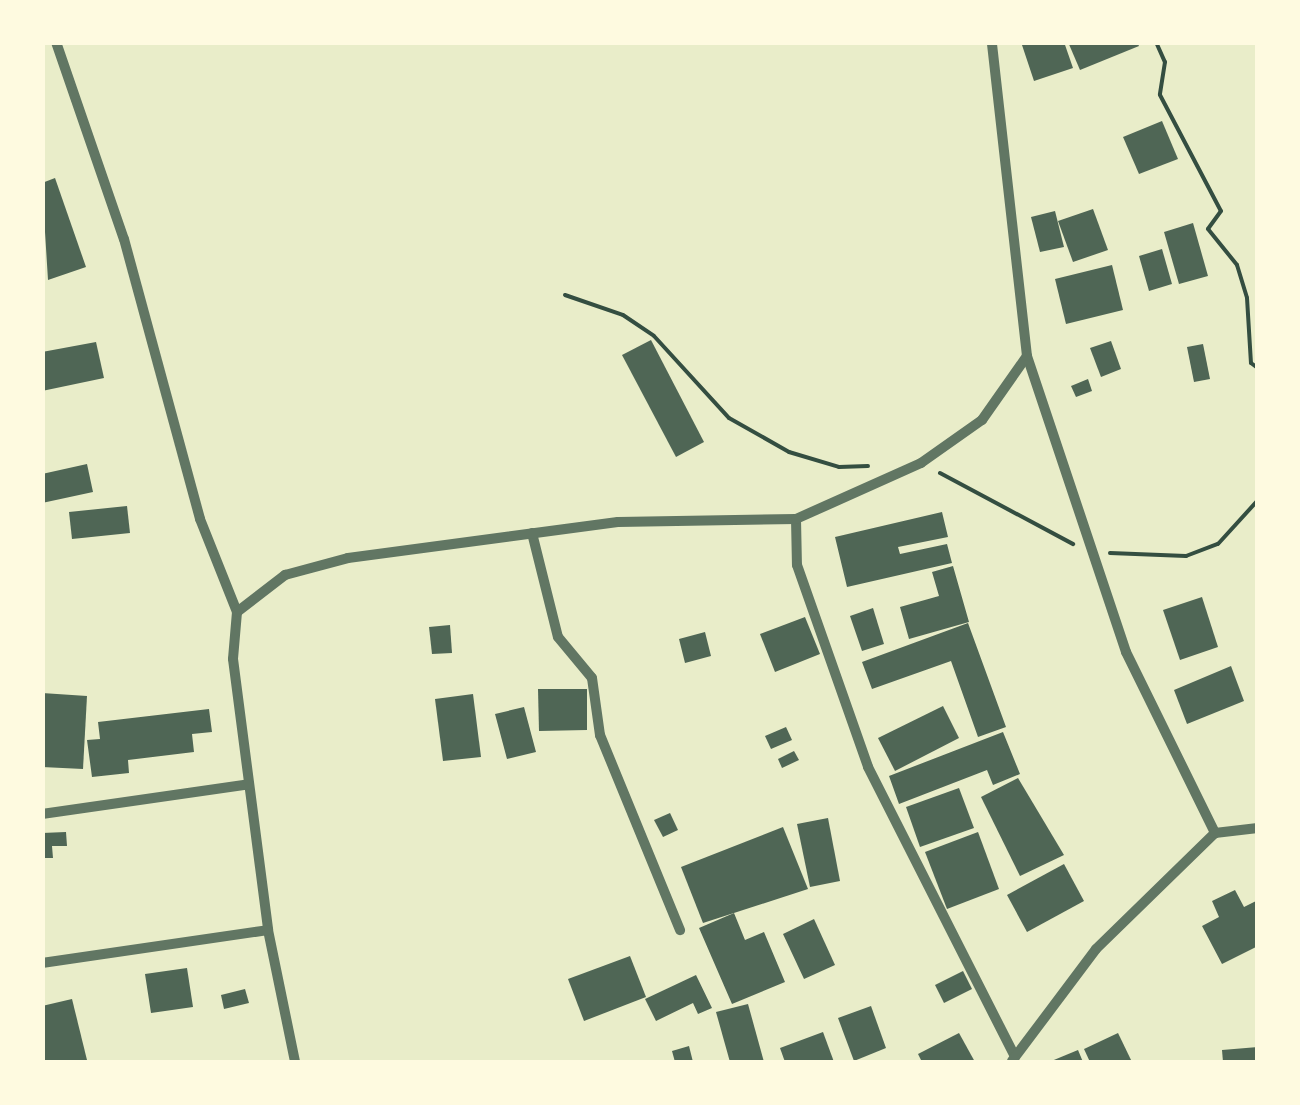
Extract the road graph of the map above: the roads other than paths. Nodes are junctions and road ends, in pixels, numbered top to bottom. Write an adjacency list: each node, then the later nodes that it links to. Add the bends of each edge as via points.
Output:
1 (56, 42): 6 (street, via 124,239 200,520)
2 (992, 42): 3 (street)
3 (1027, 356): 4 (street, via 982,420 922,463); 10 (street, via 1126,652)
4 (796, 518): 5 (street, via 618,522); 14 (street, via 797,565 868,767)
5 (532, 533): 6 (street, via 348,558 285,575); 12 (street, via 558,636 592,678 600,735)
6 (236, 612): 7 (street, via 234,658)
7 (249, 784): 8 (street); 11 (street)
8 (42, 814)
9 (1258, 828): 10 (street)
10 (1215, 833): 14 (street, via 1096,950)
11 (268, 930): 13 (street); 15 (street)
12 (680, 930)
13 (42, 963)
14 (1013, 1060)
15 (295, 1062)

